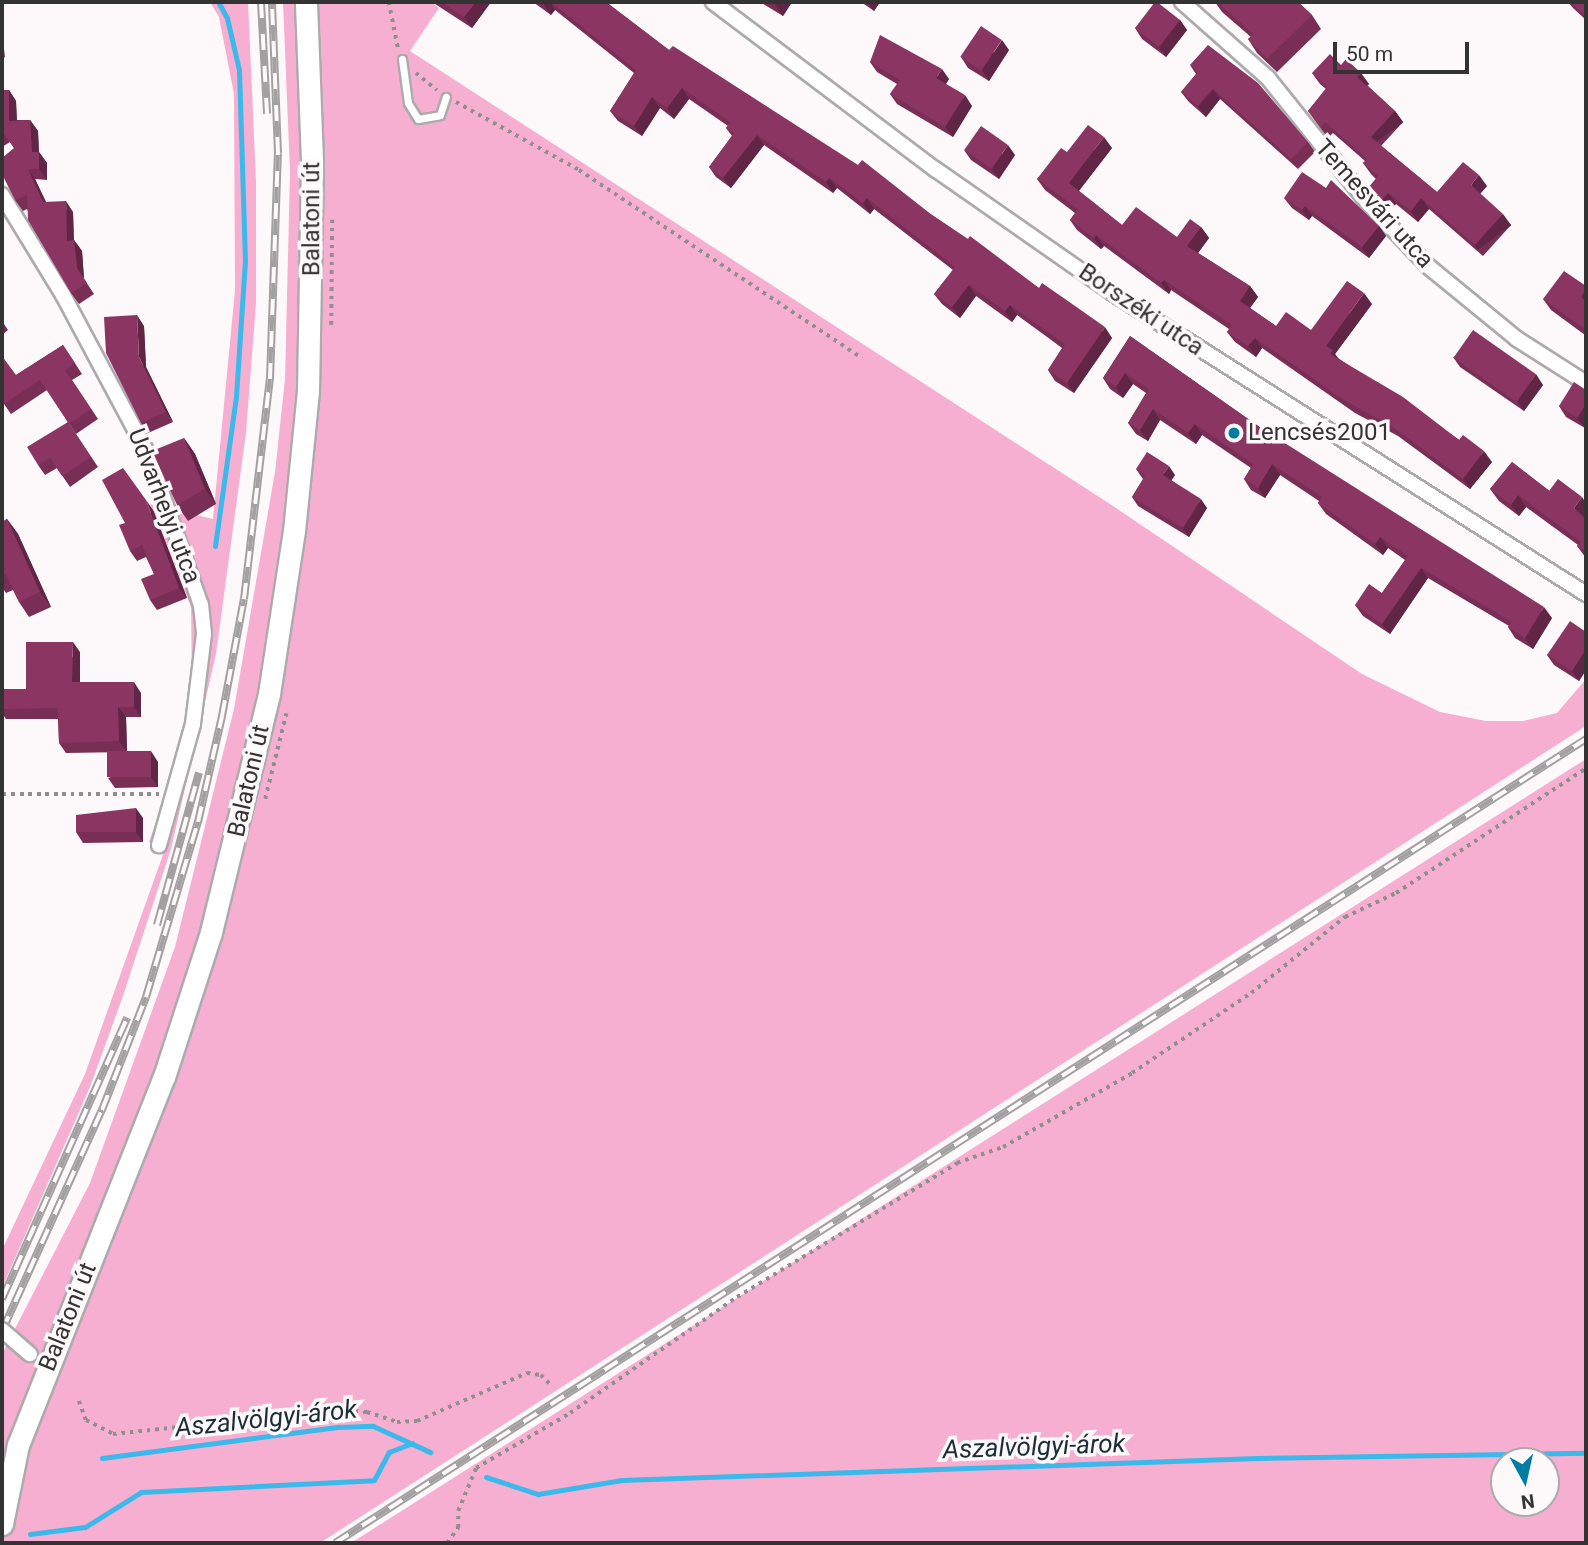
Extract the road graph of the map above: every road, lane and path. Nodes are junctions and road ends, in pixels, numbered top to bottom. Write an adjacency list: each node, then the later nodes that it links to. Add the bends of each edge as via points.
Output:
1 (306, 2): 16 (main road, Balatoni út, via 312,160 309,365 295,519 269,694 228,874 164,1077)
2 (388, 2): 5 (path)
3 (713, 2): 10 (street, Borszéki utca, via 935,169 1114,294)
4 (1182, 2): 9 (street, Temesvári utca, via 1268,78 1369,204 1429,267 1517,339)
5 (402, 59): 6 (path); 6 (lane, via 408,103 418,119 430,121 440,116)
6 (446, 97): 8 (path, via 579,170)
7 (2, 195): 13 (street, Udvarhelyi utca, via 63,295 148,454 195,584 204,634 193,724)
8 (862, 358)
9 (1586, 383)
10 (1586, 594)
11 (1586, 768): 20 (path, via 1396,893 1345,917 1251,993 1132,1073 1003,1147 957,1163 737,1297 570,1413 477,1468 458,1511 458,1528)
12 (3, 794): 13 (path)
13 (175, 794): 14 (street, Udvarhelyi utca)
14 (159, 845)
15 (2, 1330): 16 (street, bridge)
16 (38, 1361): 19 (main road, Balatoni út)
17 (552, 1386): 18 (path, via 541,1375 527,1373 417,1422 397,1423 366,1412 338,1410 114,1434 86,1420)
18 (79, 1401)
19 (2, 1524)
20 (447, 1543)

